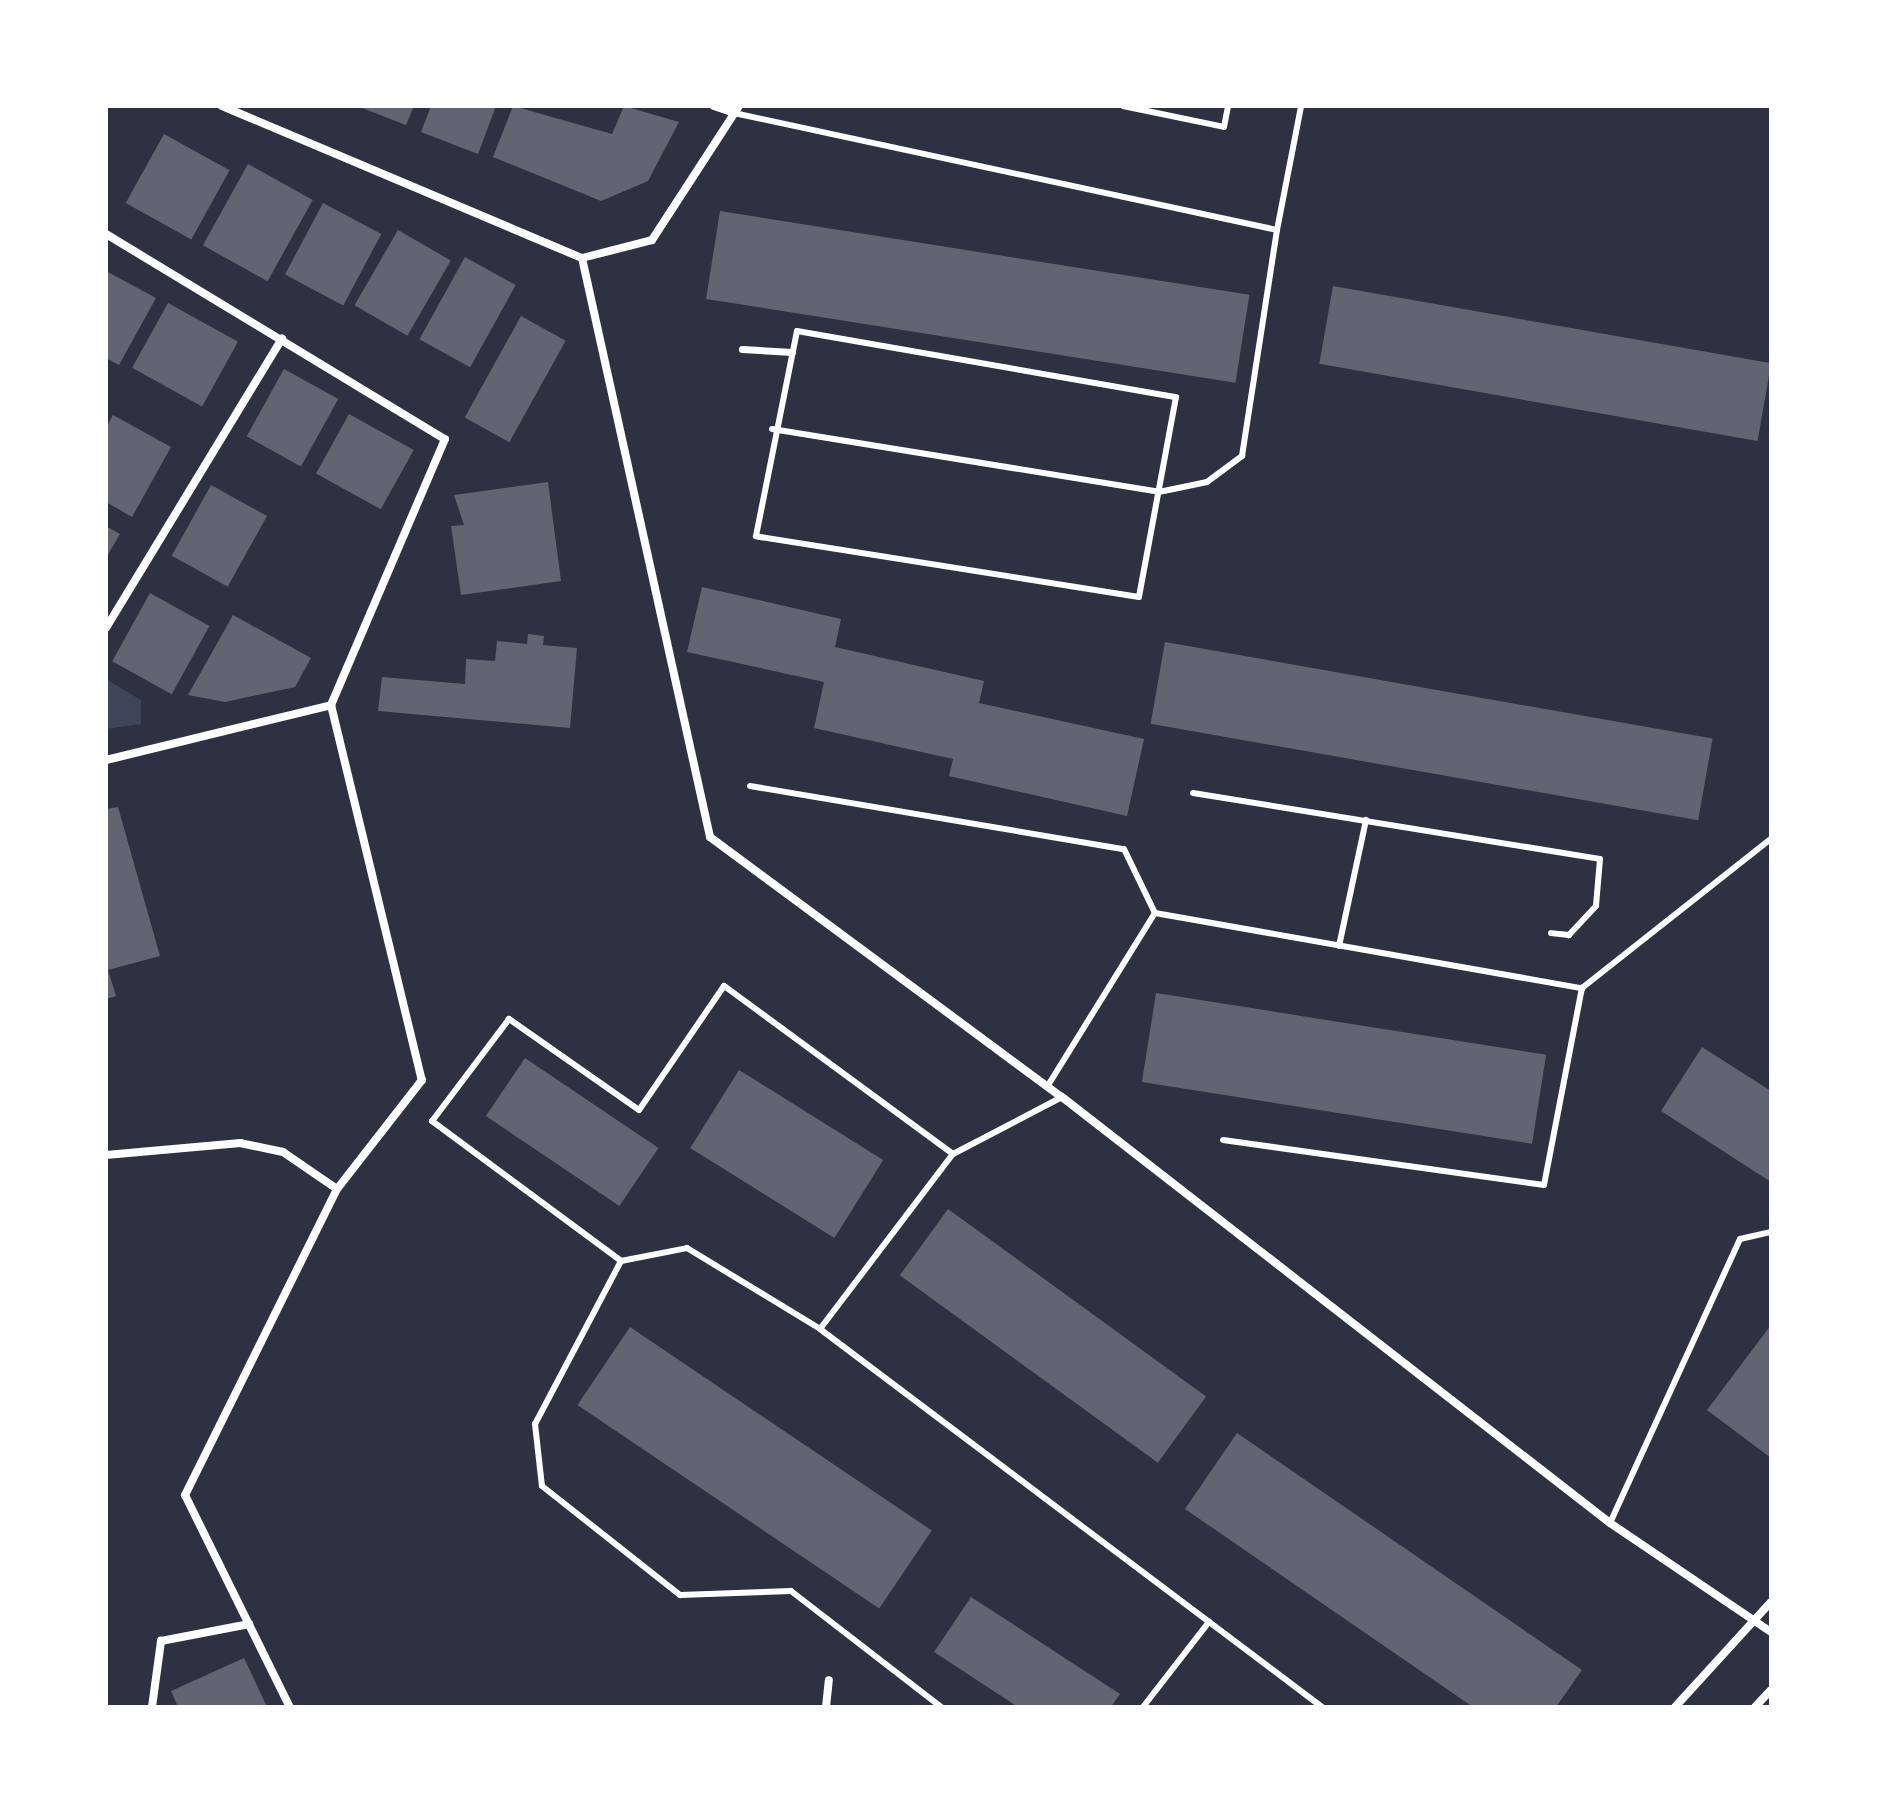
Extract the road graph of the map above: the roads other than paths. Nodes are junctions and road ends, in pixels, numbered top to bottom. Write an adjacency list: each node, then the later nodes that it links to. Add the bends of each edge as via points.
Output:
1 (222, 106): 9 (street)
2 (714, 106): 6 (street)
3 (1123, 106): 4 (lane, via 1224,127)
4 (1228, 106)
5 (1301, 106): 7 (lane)
6 (736, 110): 7 (lane); 9 (street, via 652,240)
7 (1277, 230): 14 (lane, via 1242,456 1207,482)
8 (106, 234): 10 (street)
9 (582, 258): 26 (street, via 710,837)
10 (282, 338): 15 (street); 16 (street, via 445,439)
11 (742, 349): 12 (street)
12 (792, 352): 13 (lane); 14 (lane, via 797,331 1176,397)
13 (772, 429): 14 (lane); 14 (lane, via 756,536 1139,597)
14 (1159, 492)
15 (106, 628)
16 (331, 705): 17 (street); 31 (street, via 422,1080)
17 (106, 760)
18 (750, 786): 22 (lane, via 1124,849)
19 (1193, 793): 20 (lane)
20 (1366, 820): 23 (lane, via 1600,859 1596,906 1569,935); 24 (lane)
21 (1771, 839): 25 (lane)
22 (1155, 913): 24 (lane); 26 (lane)
23 (1551, 933)
24 (1339, 946): 25 (lane)
25 (1582, 988): 28 (lane, via 1544,1185)
26 (1047, 1087): 27 (street)
27 (1062, 1097): 29 (lane); 35 (street)
28 (1223, 1140)
29 (953, 1154): 33 (lane, via 724,986 639,1110 509,1019 432,1121); 34 (lane)
30 (106, 1155): 31 (street, via 240,1143 283,1152)
31 (337, 1189): 39 (street, via 185,1495)
32 (1771, 1232): 35 (lane, via 1740,1239)
33 (621, 1261): 34 (lane, via 687,1248); 46 (lane, via 535,1424 542,1486 680,1595 791,1591)
34 (820, 1329): 38 (lane)
35 (1610, 1523): 37 (street)
36 (1771, 1602): 37 (street)
37 (1754, 1620): 40 (street); 49 (street)
38 (1209, 1622): 47 (lane); 48 (lane)
39 (249, 1624): 43 (street, via 161,1641); 44 (street)
40 (1771, 1632)
41 (829, 1680): 45 (street)
42 (1771, 1690): 50 (street)
43 (152, 1707)
44 (290, 1707)
45 (826, 1707)
46 (941, 1707)
47 (1143, 1707)
48 (1322, 1707)
49 (1675, 1707)
50 (1755, 1707)

